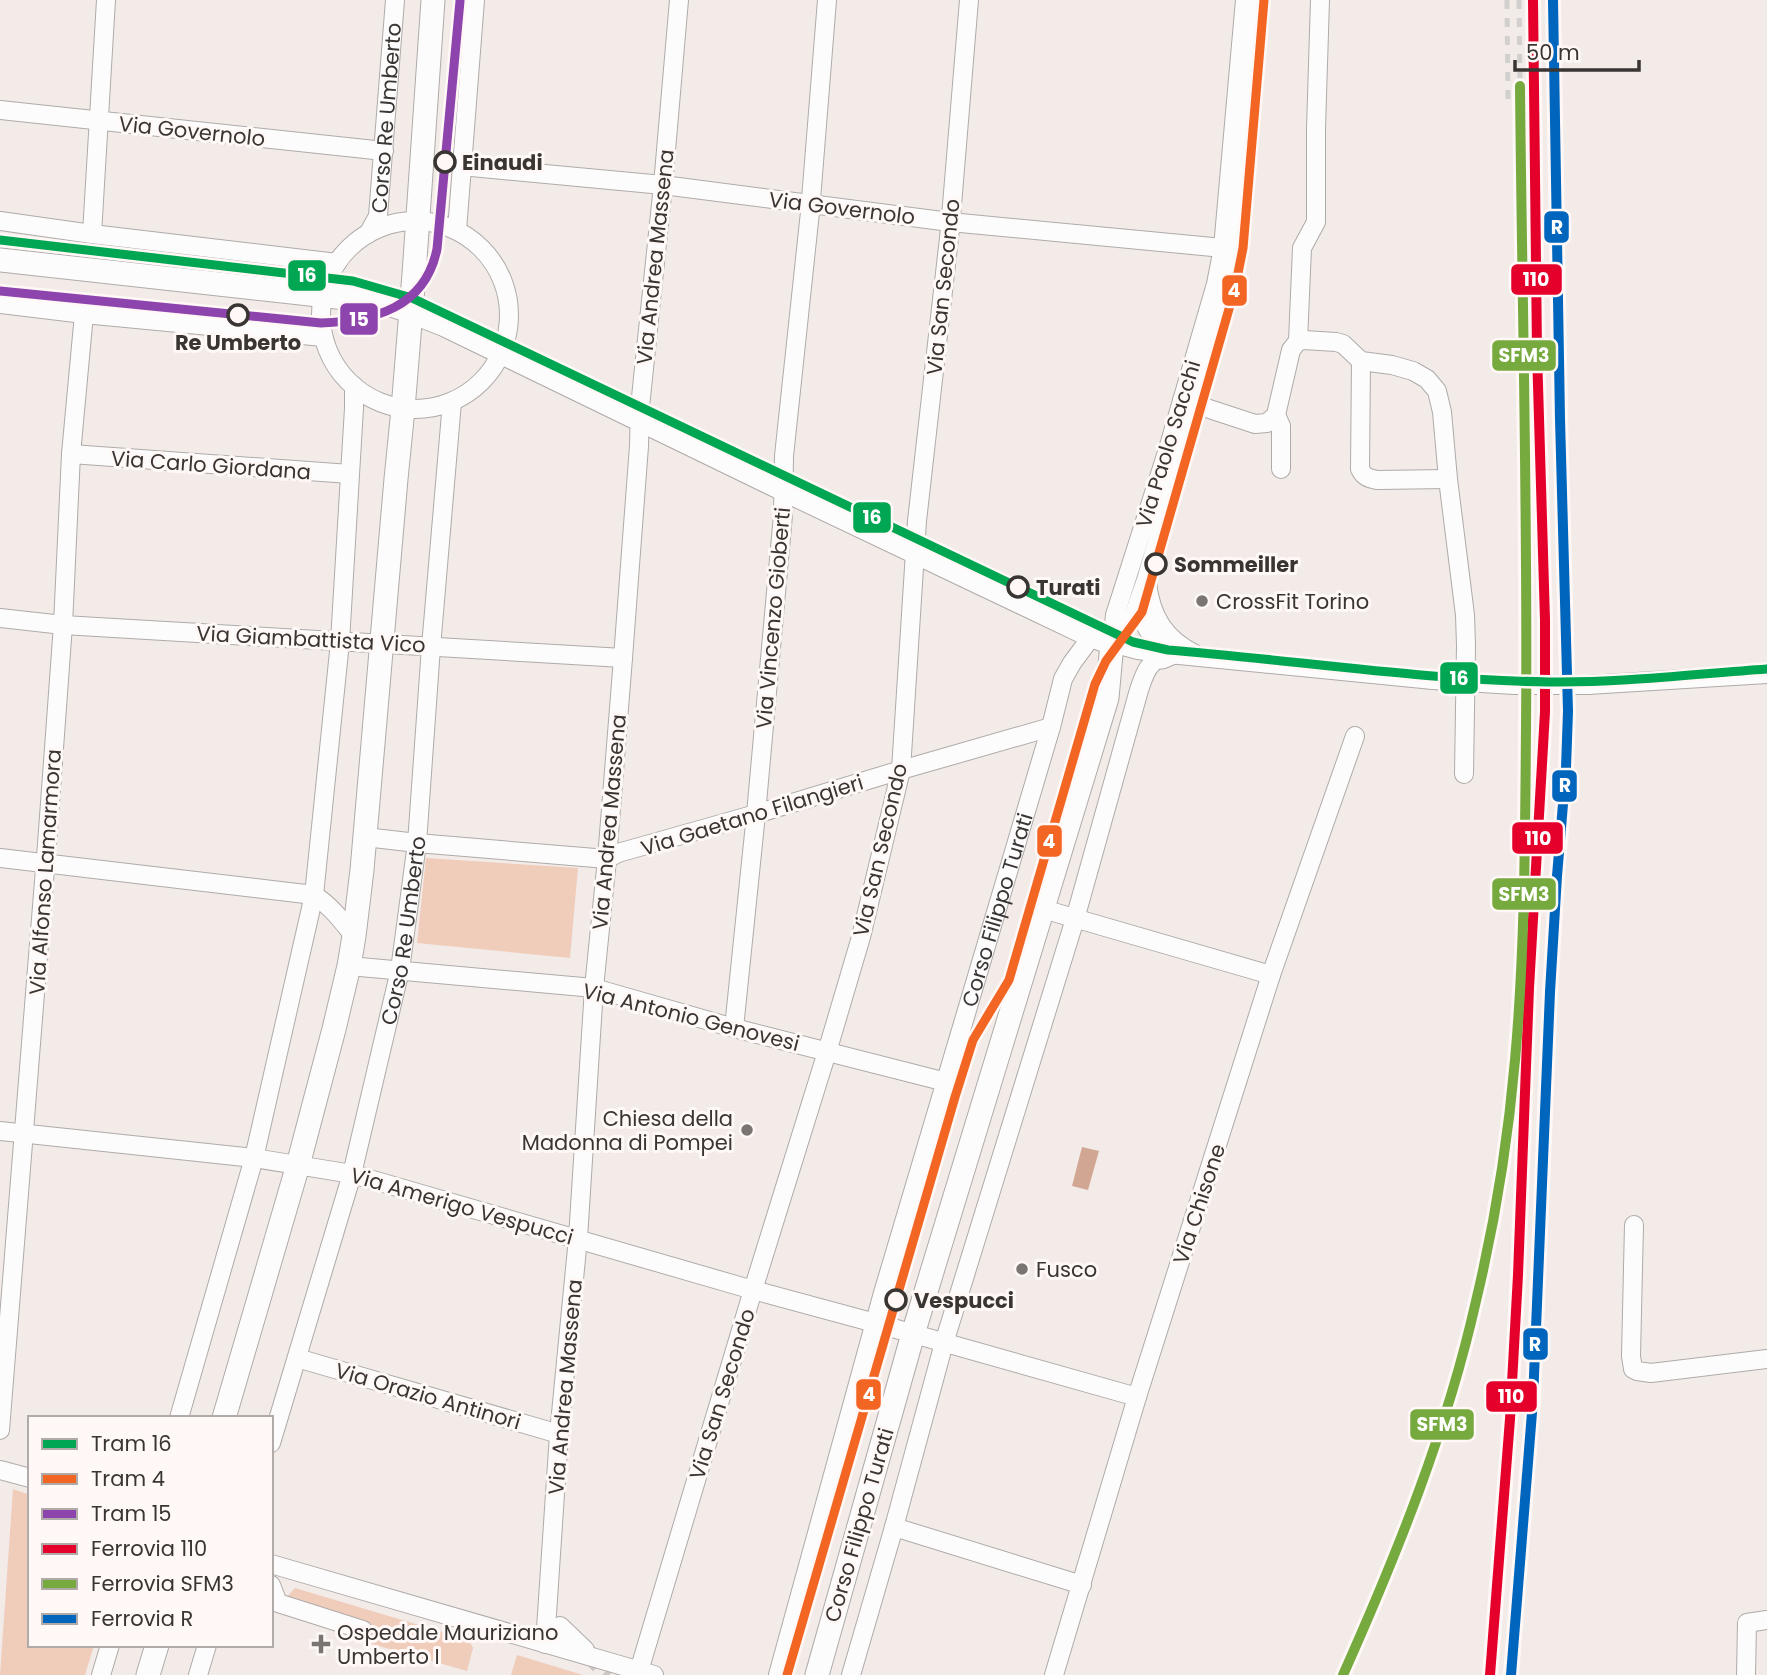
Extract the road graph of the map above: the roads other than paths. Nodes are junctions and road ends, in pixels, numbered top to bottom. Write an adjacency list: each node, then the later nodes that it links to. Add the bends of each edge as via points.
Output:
1 (106, 0): 12 (street)
2 (395, 0): 13 (street, Corso Re Umberto)
3 (433, 0): 18 (main road, Corso Re Umberto)
4 (475, 0): 14 (street)
5 (679, 0): 15 (street, Via Andrea Massena)
6 (827, 0): 16 (street, Via Vincenzo Gioberti)
7 (969, 0): 19 (street, Via San Secondo)
8 (1245, 0): 23 (street, Via Paolo Sacchi)
9 (1259, 0): 36 (street, Via Paolo Sacchi, via 1238,247 1229,292)
10 (1320, 0): 31 (street, via 1316,222 1302,248)
11 (0, 110): 12 (street, Via Governolo)
12 (99, 122): 13 (street, Via Governolo); 21 (street)
13 (384, 151): 22 (street, Corso Re Umberto, via 378,216)
14 (461, 166): 15 (street, Via Governolo); 20 (street)
15 (663, 186): 16 (street, Via Governolo); 39 (street, Via Andrea Massena)
16 (810, 204): 19 (street, Via Governolo); 44 (street, Via Vincenzo Gioberti)
17 (0, 221): 21 (street)
18 (418, 221): 20 (street, Corso Re Umberto); 22 (street, Corso Re Umberto); 28 (main road, Corso Re Umberto)
19 (950, 222): 23 (street, Via Governolo); 45 (street, Via San Secondo)
20 (457, 230): 32 (street, Corso Re Umberto, via 487,254 508,296 509,328)
21 (92, 234): 25 (street)
22 (368, 234): 25 (street, Corso Re Umberto)
23 (1223, 248): 36 (street, Via Paolo Sacchi)
24 (0, 260): 26 (main road)
25 (337, 263): 26 (street, Corso Re Umberto)
26 (323, 295): 28 (main road, via 382,302); 30 (street, Corso Re Umberto)
27 (0, 304): 29 (street)
28 (411, 311): 32 (main road); 37 (main road, Corso Re Umberto)
29 (84, 314): 30 (street); 40 (street, Via Alfonso Lamarmora)
30 (323, 337): 34 (street, Corso Re Umberto, via 335,364)
31 (1297, 341): 33 (street, via 1343,344); 38 (street)
32 (500, 352): 35 (street, Corso Re Umberto, via 488,375); 39 (main road)
33 (1361, 361): 43 (street, via 1413,371 1437,391); 43 (street, via 1360,469 1364,476 1377,480)
34 (354, 386): 37 (street, Corso Re Umberto, via 377,401); 42 (street)
35 (452, 402): 37 (street, Corso Re Umberto); 53 (street, Corso Re Umberto)
36 (1189, 403): 38 (street, via 1255,424 1267,423); 46 (street, Via Paolo Sacchi); 50 (street, Via Paolo Sacchi)
37 (403, 409): 52 (main road, Corso Re Umberto)
38 (1276, 415): 41 (street, via 1281,426)
39 (639, 420): 44 (main road); 56 (street, Via Andrea Massena)
40 (71, 454): 42 (street, Via Carlo Giordana); 49 (street, Via Alfonso Lamarmora)
41 (1281, 469)
42 (350, 474): 51 (street)
43 (1448, 479): 63 (street, via 1465,615)
44 (783, 489): 45 (main road); 64 (street, Via Vincenzo Gioberti)
45 (914, 552): 50 (main road); 62 (street, Via San Secondo)
46 (1146, 580): 47 (street, Via Paolo Sacchi); 55 (street, via 1160,626 1184,649)
47 (1138, 603): 50 (street, Via Paolo Sacchi, via 1134,614); 54 (street, via 1146,630)
48 (0, 618): 49 (street, Via Giambattista Vico)
49 (63, 625): 51 (street, Via Giambattista Vico); 69 (street, Via Alfonso Lamarmora)
50 (1106, 637): 54 (street); 58 (main road, Corso Filippo Turati, via 1107,698); 59 (street, Corso Filippo Turati, via 1072,663 1063,679)
51 (340, 642): 52 (street, Via Giambattista Vico); 70 (street)
52 (381, 644): 53 (street, Via Giambattista Vico); 65 (main road, Corso Re Umberto)
53 (430, 647): 56 (street, Via Giambattista Vico); 66 (street, Corso Re Umberto)
54 (1167, 655): 55 (street); 61 (street, Corso Filippo Turati, via 1146,671)
55 (1202, 657): 57 (street, bridge, via 1514,684 1588,685)
56 (623, 658): 68 (street, Via Andrea Massena)
57 (1767, 674)
58 (1099, 725): 61 (street); 71 (main road, Corso Filippo Turati)
59 (1051, 727): 62 (street, Via Gaetano Filangieri); 80 (street, Corso Filippo Turati)
60 (1355, 736): 76 (street, Via Chisone)
61 (1123, 747): 72 (street, Corso Filippo Turati)
62 (901, 769): 64 (street, Via Gaetano Filangieri); 79 (street, Via San Secondo, via 861,937)
63 (1464, 774)
64 (756, 814): 68 (street, Via Gaetano Filangieri); 78 (street, Via Vincenzo Gioberti)
65 (365, 836): 66 (street, Via Gaetano Filangieri); 73 (main road, Corso Re Umberto)
66 (417, 843): 68 (street, Via Gaetano Filangieri); 75 (street, Corso Re Umberto)
67 (0, 858): 69 (street)
68 (607, 859): 77 (street, Via Andrea Massena)
69 (45, 863): 70 (street); 82 (street, Via Alfonso Lamarmora)
70 (314, 895): 73 (street); 83 (street)
71 (1042, 909): 72 (street); 90 (main road, Corso Filippo Turati)
72 (1074, 919): 76 (street); 91 (street, Corso Filippo Turati)
73 (354, 936): 74 (main road, Corso Re Umberto)
74 (349, 966): 75 (street, Via Antonio Genovesi); 84 (main road, Corso Re Umberto)
75 (400, 970): 77 (street, Via Antonio Genovesi); 85 (street, Corso Re Umberto)
76 (1271, 975): 94 (street, Via Chisone)
77 (594, 988): 78 (street, Via Antonio Genovesi); 87 (street, Via Andrea Massena)
78 (734, 1028): 79 (street, Via Antonio Genovesi)
79 (827, 1052): 80 (street, Via Antonio Genovesi); 88 (street, Via San Secondo)
80 (946, 1082): 89 (street, Corso Filippo Turati)
81 (0, 1131): 82 (street, Via Amerigo Vespucci)
82 (24, 1133): 83 (street, Via Amerigo Vespucci); 97 (street, Via Alfonso Lamarmora)
83 (254, 1158): 84 (street, Via Amerigo Vespucci); 95 (street)
84 (298, 1165): 85 (street, Via Amerigo Vespucci); 96 (main road, Corso Re Umberto)
85 (352, 1174): 87 (street, Via Amerigo Vespucci); 92 (street, Corso Re Umberto)
86 (1634, 1225): 93 (street, via 1633,1369 1651,1373)
87 (578, 1238): 88 (street, Via Amerigo Vespucci); 98 (street, Via Andrea Massena)
88 (753, 1290): 89 (street, Via Amerigo Vespucci); 114 (street, Via San Secondo)
89 (875, 1322): 90 (street, Via Amerigo Vespucci); 118 (street, Corso Filippo Turati)
90 (913, 1334): 91 (street); 119 (main road, Corso Filippo Turati)
91 (944, 1343): 94 (street); 102 (street, Corso Filippo Turati)
92 (297, 1359): 98 (street, Via Orazio Antinori); 99 (street, Corso Re Umberto)
93 (1767, 1359)
94 (1137, 1397): 104 (street, Via Chisone)
95 (180, 1416)
96 (225, 1416)
97 (0, 1430)
98 (559, 1434): 109 (street, Via Andrea Massena)
99 (273, 1437)
100 (0, 1471): 101 (street)
101 (28, 1478)
102 (894, 1527): 104 (street, Corso Filippo Turati); 120 (street, Corso Filippo Turati)
103 (273, 1565): 109 (street)
104 (1082, 1584): 121 (street, Via Chisone)
105 (273, 1590): 108 (street, via 278,1603)
106 (1767, 1620): 122 (street, via 1746,1623)
107 (560, 1626): 113 (street)
108 (363, 1630)
109 (545, 1644): 114 (street)
110 (109, 1647): 115 (street)
111 (156, 1647): 116 (main road)
112 (206, 1647): 117 (street)
113 (584, 1650)
114 (646, 1673)
115 (101, 1675)
116 (148, 1675)
117 (198, 1675)
118 (778, 1675)
119 (817, 1675)
120 (851, 1675)
121 (1054, 1675)
122 (1746, 1675)

